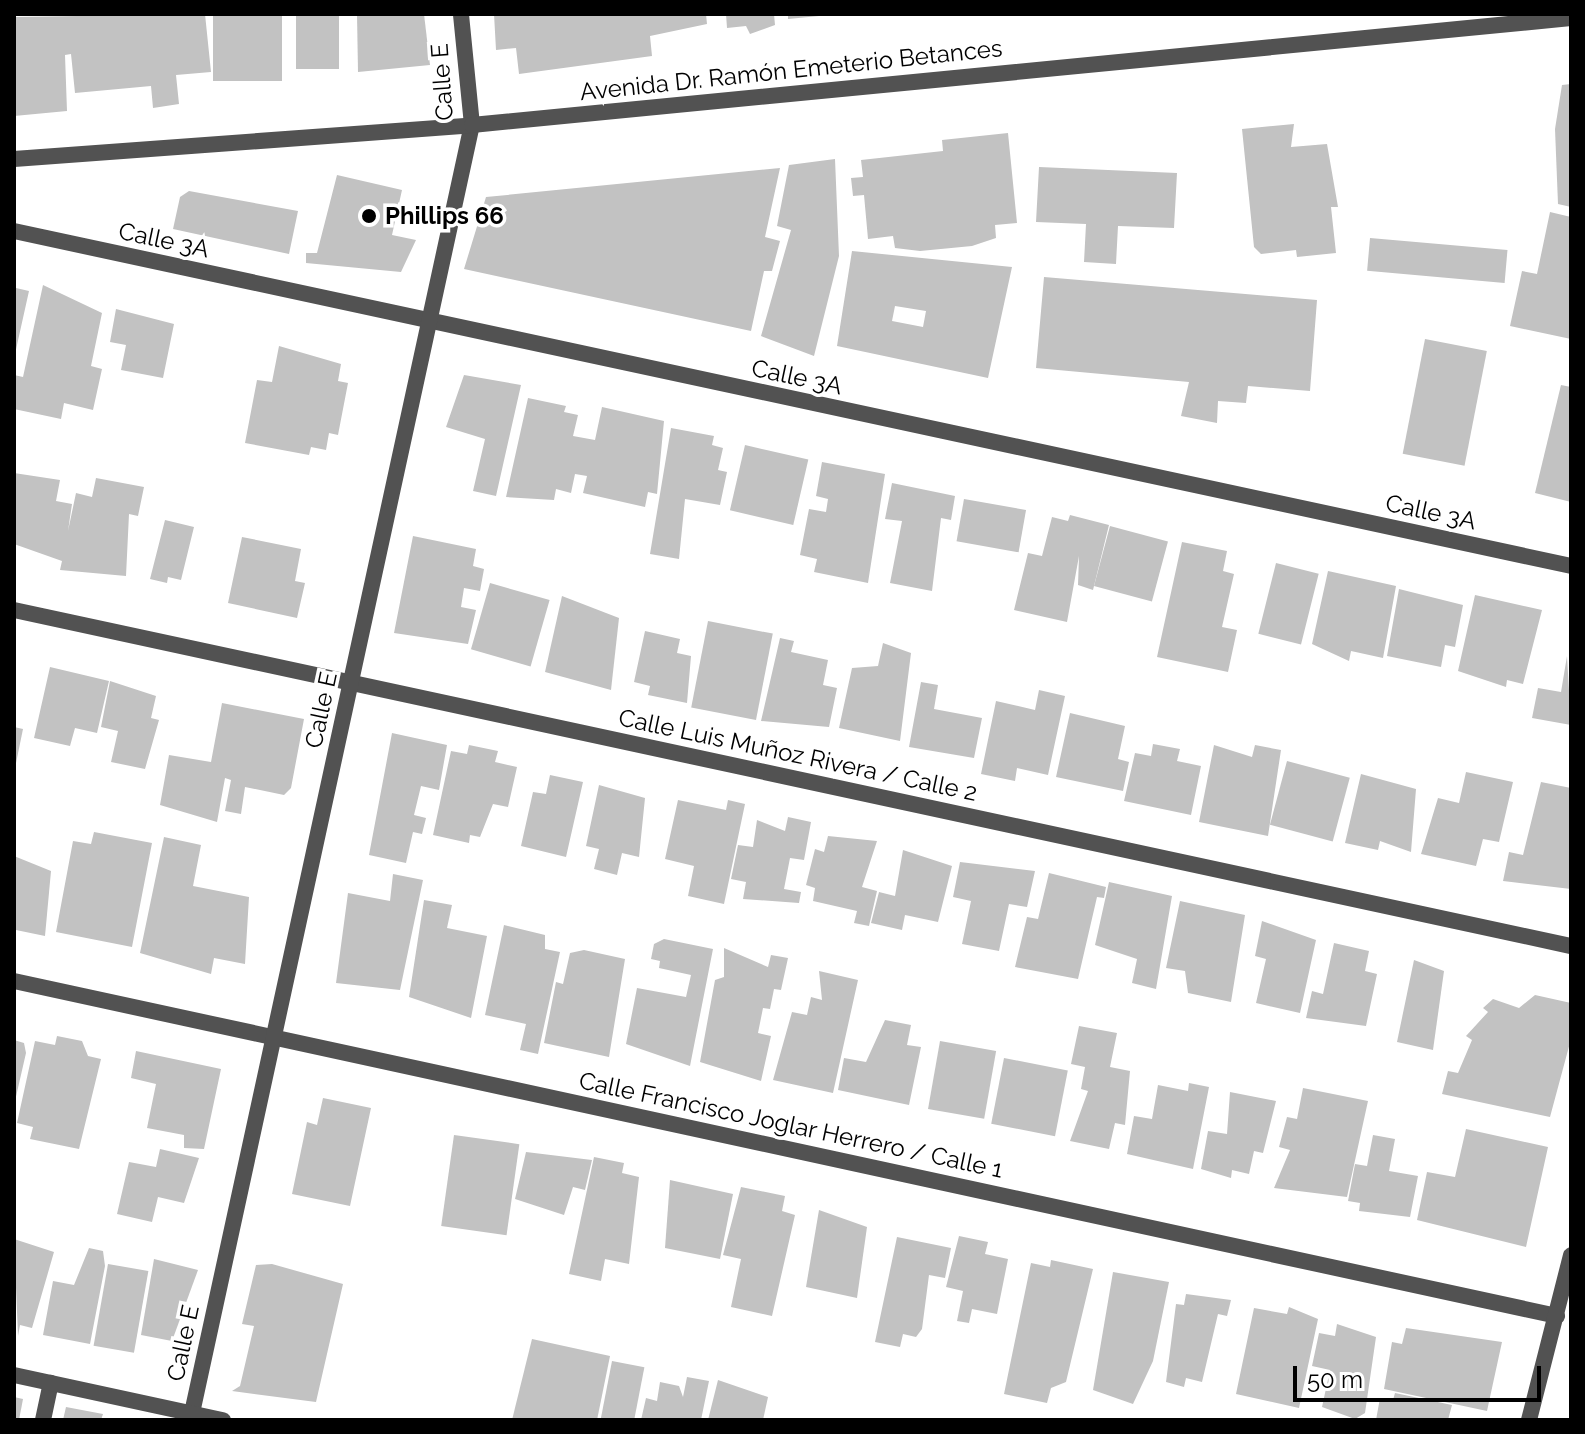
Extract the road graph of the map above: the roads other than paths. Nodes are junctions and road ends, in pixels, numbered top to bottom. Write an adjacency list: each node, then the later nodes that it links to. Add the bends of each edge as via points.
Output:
1 (461, 14): 3 (street, Calle E)
2 (1571, 18): 3 (street, Avenida Dr. Ramón Emeterio Betances)
3 (472, 125): 4 (street, Avenida Dr. Ramón Emeterio Betances); 6 (street, Calle E)
4 (14, 159)
5 (14, 231): 6 (street, Calle 3A)
6 (426, 323): 7 (street, Calle 3A); 9 (street, Calle E)
7 (1571, 566)
8 (14, 610): 9 (street, Calle Luis Muñoz Rivera / Calle 2)
9 (351, 683): 10 (street, Calle Luis Muñoz Rivera / Calle 2); 12 (street, Calle E)
10 (1571, 946)
11 (14, 981): 12 (street, Calle Francisco Joglar Herrero / Calle 1)
12 (275, 1037): 14 (street, Calle Francisco Joglar Herrero / Calle 1); 17 (street, Calle E)
13 (1571, 1255): 14 (street)
14 (1557, 1316): 20 (street)
15 (14, 1375): 16 (street)
16 (51, 1383): 17 (street); 18 (street)
17 (192, 1413): 19 (street)
18 (43, 1420)
19 (223, 1420)
20 (1529, 1420)

